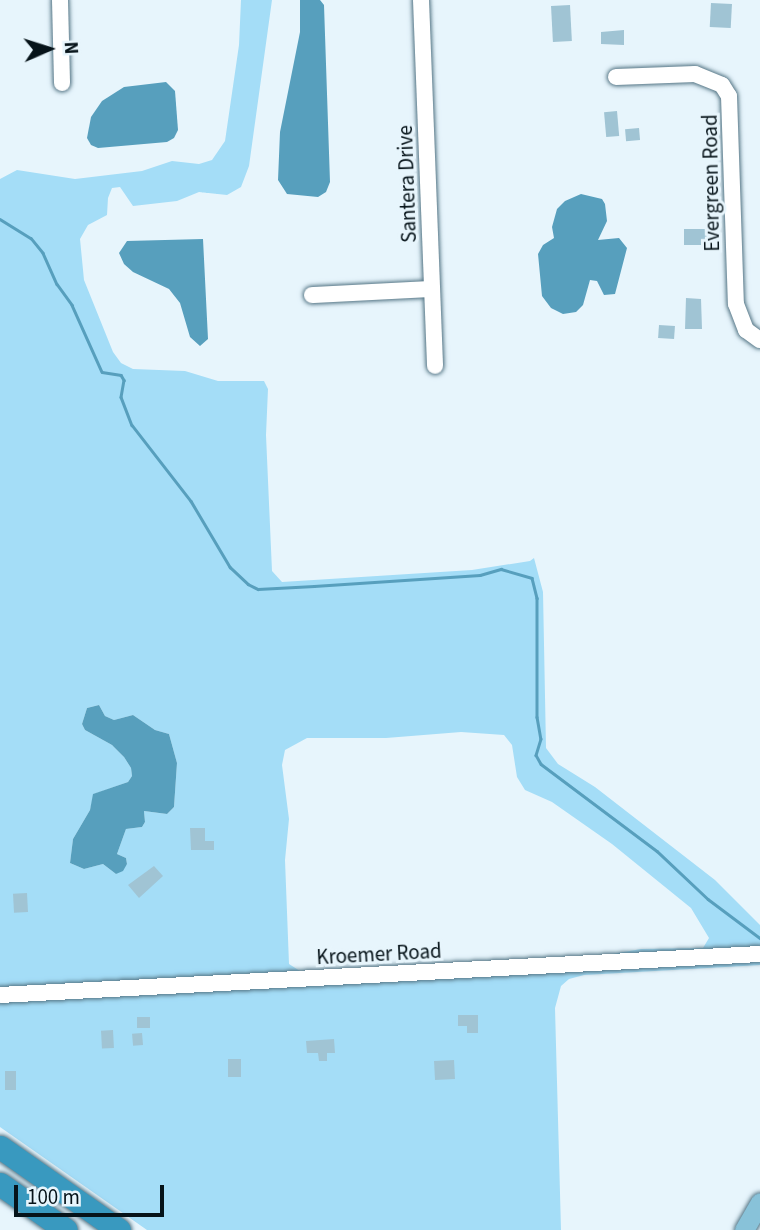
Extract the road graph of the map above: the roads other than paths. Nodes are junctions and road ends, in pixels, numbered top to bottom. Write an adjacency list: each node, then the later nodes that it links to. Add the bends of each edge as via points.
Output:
1 (60, 0): 4 (street)
2 (421, 0): 5 (street, Santera Drive)
3 (616, 77): 7 (street, Evergreen Road, via 695,74 722,85 729,96 736,304 746,330)
4 (62, 83)
5 (432, 289): 6 (street); 8 (street, Santera Drive)
6 (312, 295)
7 (760, 340)
8 (435, 366)
9 (760, 954): 10 (street, Kroemer Road)
10 (0, 995)
11 (0, 1147): 15 (highway)
12 (0, 1184): 14 (highway)
13 (760, 1202): 16 (main road)
14 (66, 1230)
15 (119, 1230)
16 (744, 1230)

